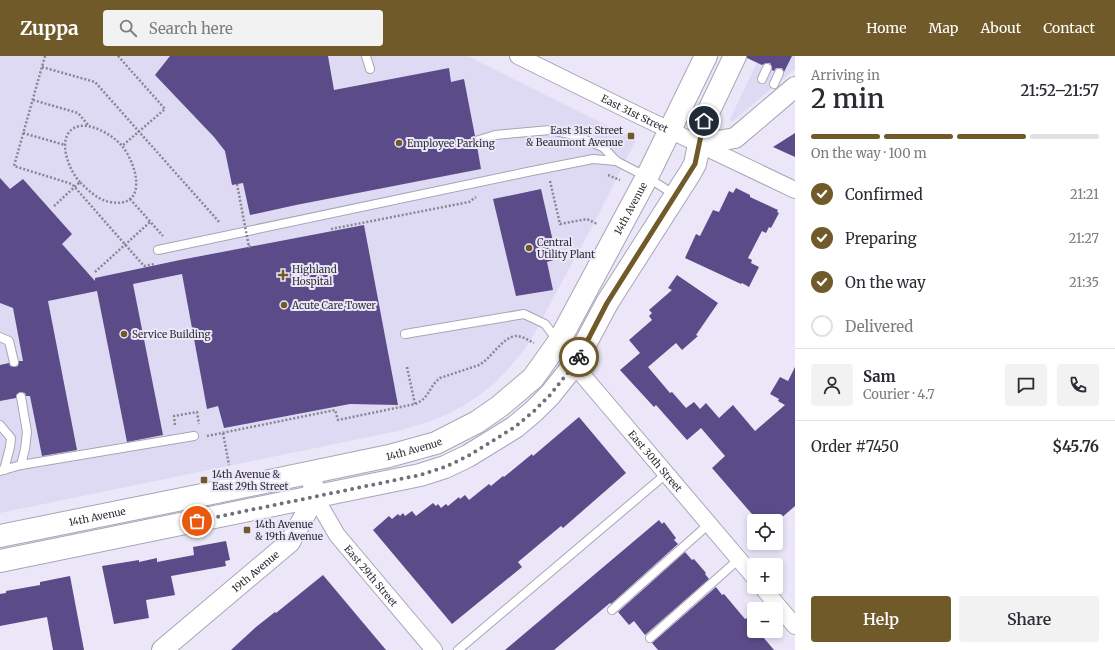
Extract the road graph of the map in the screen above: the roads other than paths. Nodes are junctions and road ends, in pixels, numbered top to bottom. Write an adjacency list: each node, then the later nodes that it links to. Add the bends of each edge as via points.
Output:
1 (366, 56): 6 (lane)
2 (518, 56): 11 (street, East 31st Street)
3 (706, 56): 11 (main road, 14th Avenue)
4 (735, 56): 13 (main road, via 704,121)
5 (767, 68): 8 (lane)
6 (370, 69)
7 (780, 73): 9 (lane)
8 (762, 79)
9 (774, 84)
10 (795, 87): 13 (street, via 735,138)
11 (670, 131): 13 (street, East 31st Street); 15 (main road, 14th Avenue)
12 (476, 141): 14 (lane, via 495,135 550,130 570,134 603,147)
13 (699, 144): 16 (street, East 31st Street); 17 (main road, via 695,164)
14 (616, 160): 15 (lane); 18 (lane, via 593,159)
15 (648, 177): 17 (lane); 21 (main road, 14th Avenue)
16 (795, 190)
17 (676, 196): 23 (main road, via 607,303)
18 (158, 250)
19 (405, 334): 21 (lane, via 524,314 545,324)
20 (0, 337): 22 (lane, via 9,341)
21 (558, 343): 23 (street, East 30th Street); 29 (main road, 14th Avenue, via 533,378 500,406 477,422 436,444)
22 (14, 362)
23 (574, 365): 30 (street, East 30th Street); 31 (main road, via 534,411 515,427 468,456 420,475)
24 (21, 398): 27 (lane, via 27,432)
25 (0, 425): 28 (lane, via 11,438)
26 (199, 435): 27 (lane)
27 (21, 465): 28 (lane)
28 (2, 471)
29 (311, 472): 31 (street); 33 (main road, 14th Avenue)
30 (666, 474): 32 (street, East 30th Street); 43 (lane)
31 (315, 497): 35 (main road); 41 (street, 19th Avenue, via 290,542); 42 (street, East 29th Street, via 337,535)
32 (709, 524): 34 (street, East 30th Street); 38 (lane)
33 (0, 536)
34 (739, 559): 36 (street, East 30th Street); 40 (lane)
35 (0, 561)
36 (747, 569)
37 (768, 594): 39 (street)
38 (612, 610)
39 (795, 626)
40 (650, 638)
41 (162, 650)
42 (434, 650)
43 (458, 650)

